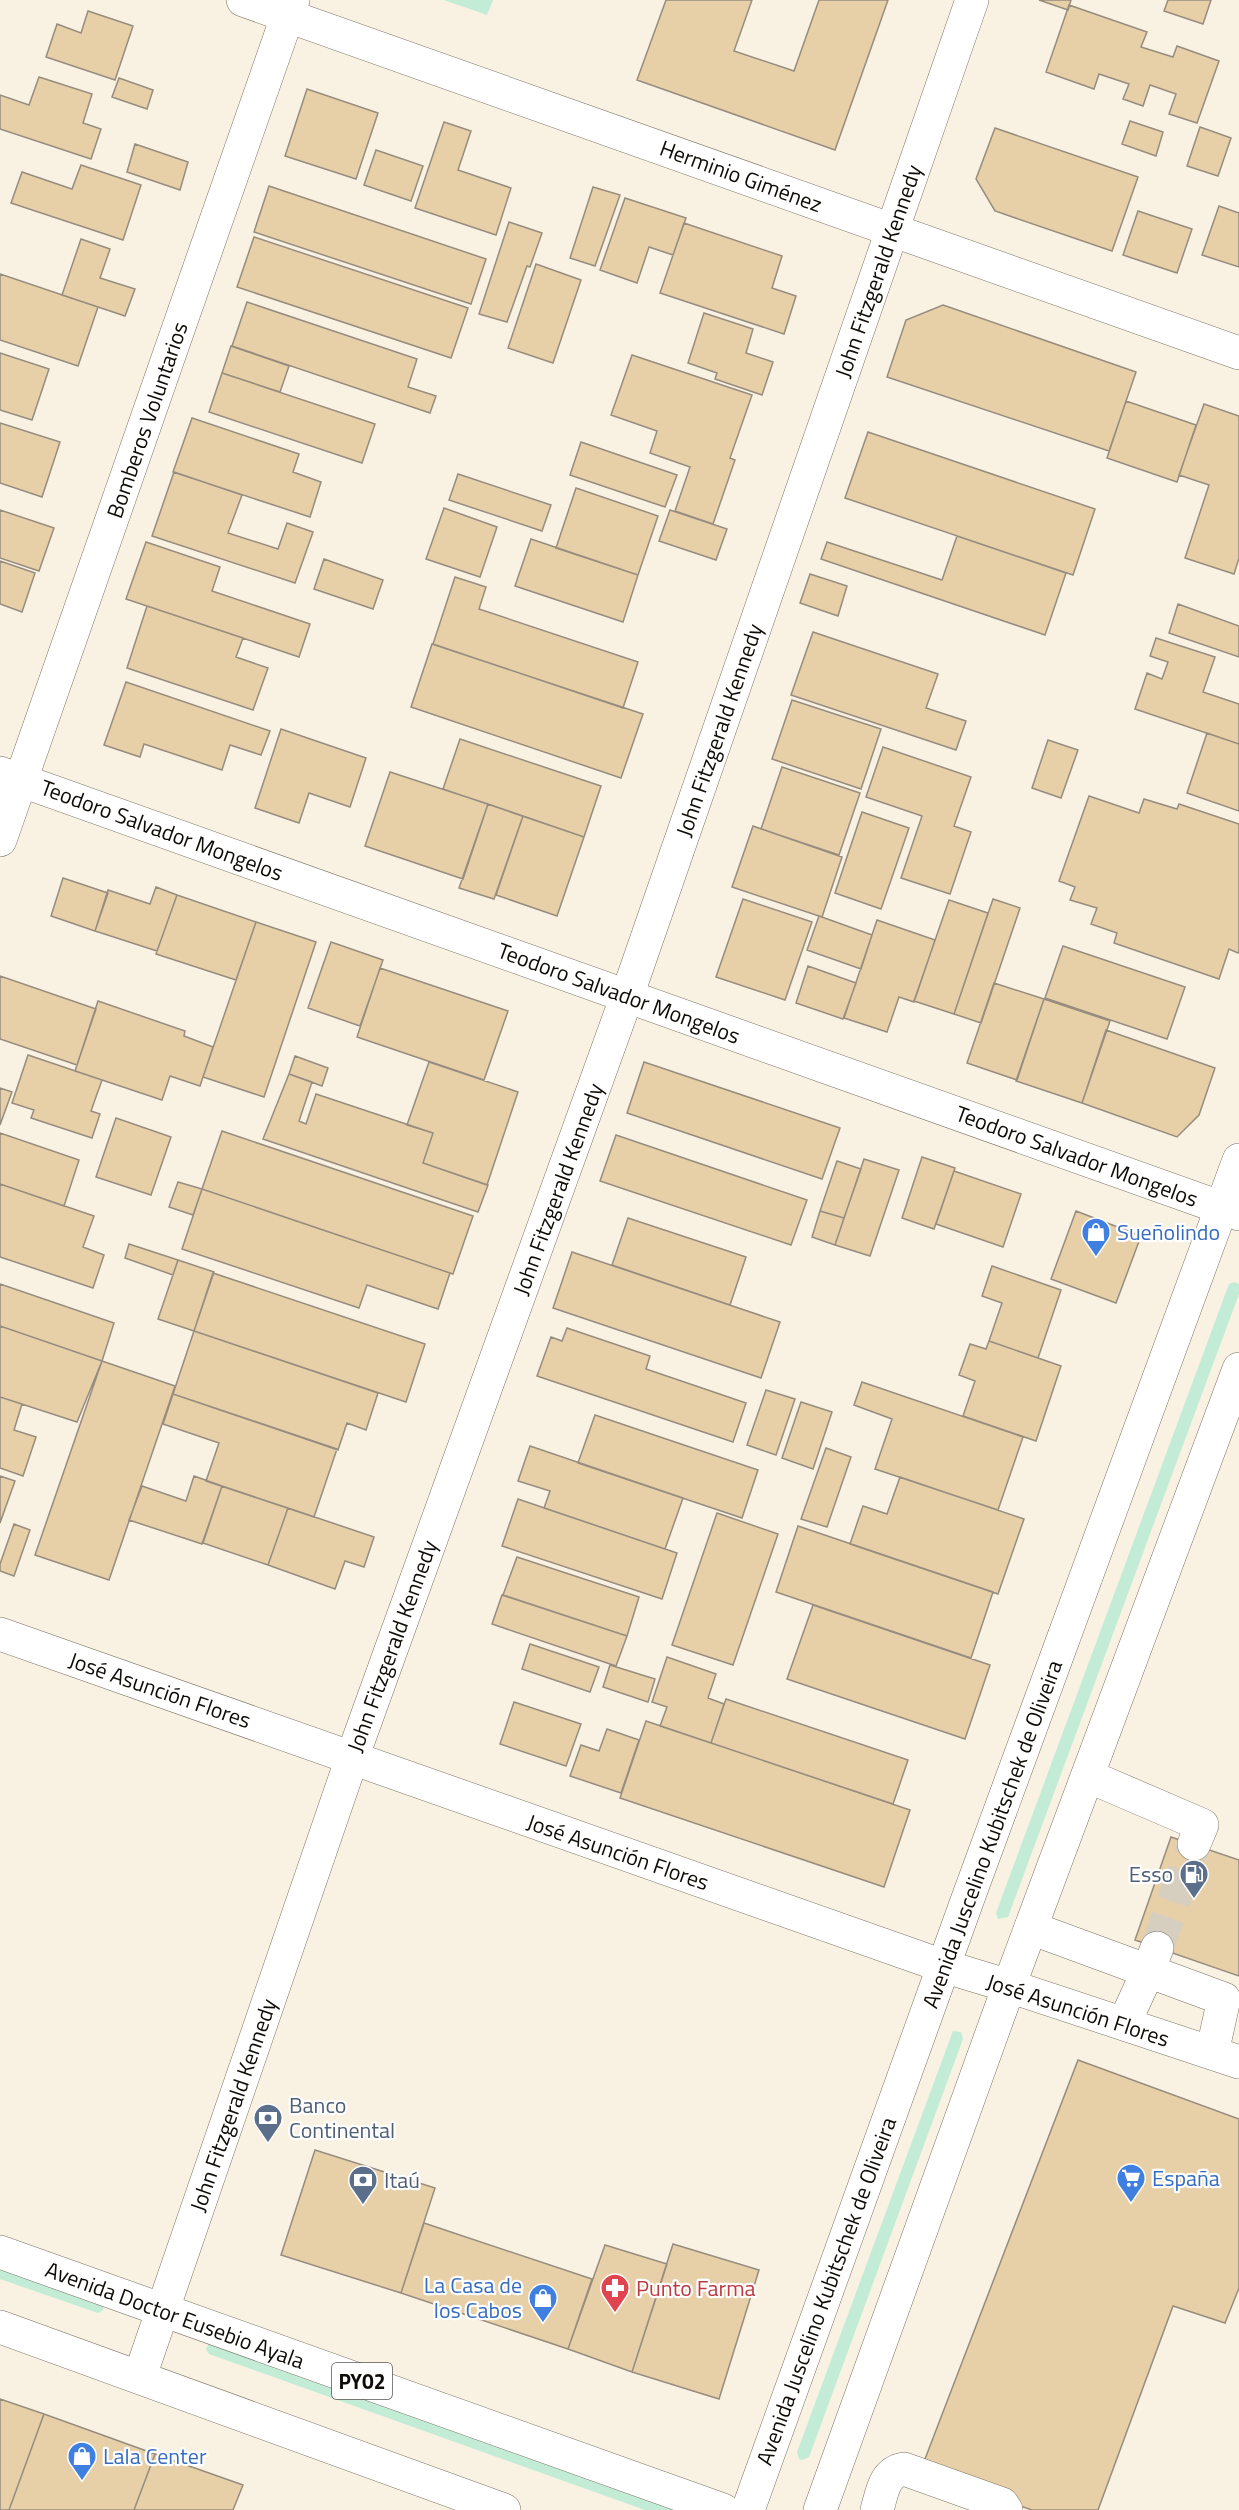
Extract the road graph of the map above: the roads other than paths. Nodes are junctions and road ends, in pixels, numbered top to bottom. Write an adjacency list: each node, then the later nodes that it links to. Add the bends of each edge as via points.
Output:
1 (243, 0): 3 (main road, Herminio Giménez)
2 (972, 0): 4 (main road, John Fitzgerald Kennedy)
3 (291, 8): 4 (main road, Herminio Giménez); 6 (main road, Bomberos Voluntarios)
4 (893, 230): 5 (main road, Herminio Giménez); 8 (main road, John Fitzgerald Kennedy)
5 (1239, 353)
6 (10, 776): 7 (main road, Bomberos Voluntarios); 8 (main road, Teodoro Salvador Mongelos)
7 (0, 840)
8 (627, 996): 10 (main road, Teodoro Salvador Mongelos); 13 (main road, John Fitzgerald Kennedy)
9 (1239, 1160): 10 (main road, Avenida Juscelino Kubitschek de Oliveira)
10 (1230, 1211): 18 (main road, Avenida Juscelino Kubitschek de Oliveira)
11 (1239, 1369): 14 (main road)
12 (0, 1634): 13 (main road, José Asunción Flores)
13 (352, 1758): 18 (main road, José Asunción Flores); 23 (main road, John Fitzgerald Kennedy)
14 (1088, 1776): 15 (main road, via 1202,1825); 16 (main road)
15 (1194, 1844)
16 (1031, 1928): 17 (main road); 19 (main road)
17 (1152, 1959): 20 (main road); 21 (main road, via 1224,1999)
18 (943, 1966): 19 (main road, José Asunción Flores); 28 (main road, Avenida Juscelino Kubitschek de Oliveira)
19 (1009, 1986): 20 (main road, José Asunción Flores); 29 (main road)
20 (1124, 2024): 21 (main road, José Asunción Flores)
21 (1225, 2057)
22 (0, 2252): 23 (main road, Avenida Doctor Eusebio Ayala / PY02)
23 (163, 2311): 25 (main road, John Fitzgerald Kennedy); 27 (main road, Avenida Doctor Eusebio Ayala / PY02)
24 (0, 2327): 25 (main road)
25 (140, 2376): 26 (main road)
26 (504, 2510)
27 (723, 2510)
28 (748, 2510)
29 (820, 2510)
30 (877, 2510): 31 (main road, via 887,2478 895,2470 904,2469 1002,2504)
31 (1006, 2510)

